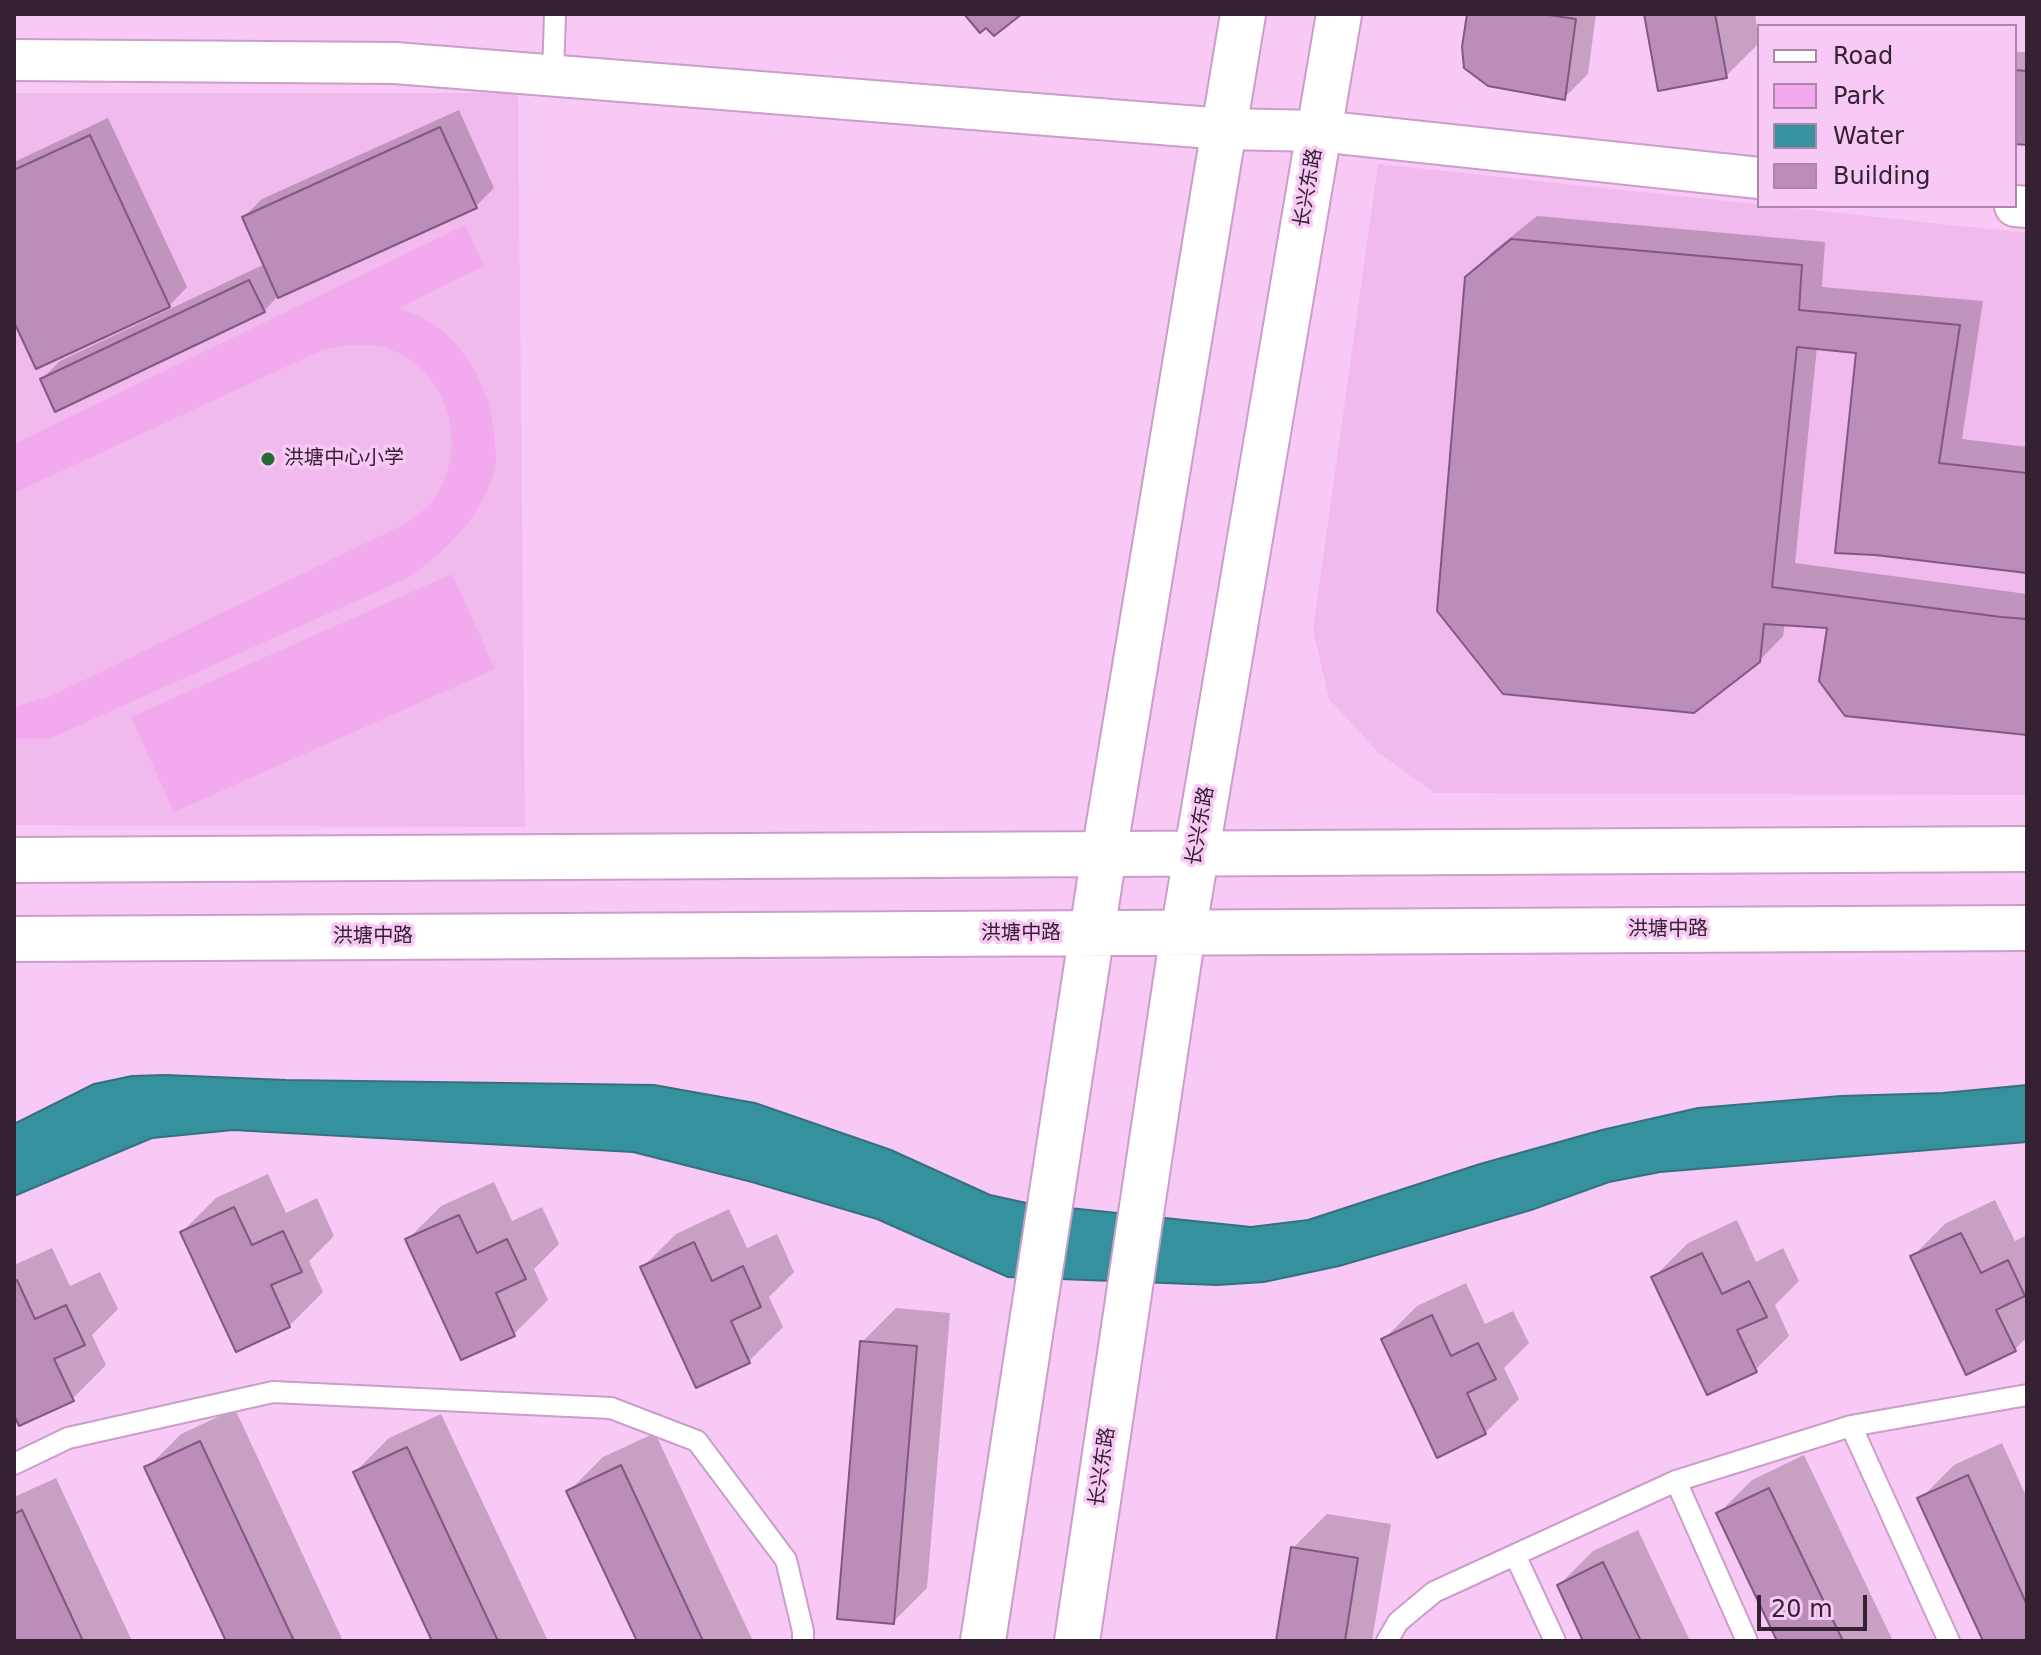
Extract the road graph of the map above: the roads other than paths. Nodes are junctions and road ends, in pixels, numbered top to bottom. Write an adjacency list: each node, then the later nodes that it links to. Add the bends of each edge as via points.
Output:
1 (555, 14): 5 (lane)
2 (1243, 14): 6 (main road)
3 (1339, 14): 7 (main road, 长兴东路)
4 (14, 60): 5 (street, via 395,63)
5 (553, 75): 6 (street)
6 (1224, 129): 7 (street); 11 (main road)
7 (1319, 131): 8 (street); 10 (main road, 长兴东路)
8 (1757, 178)
9 (2027, 849): 10 (main road)
10 (1197, 853): 11 (main road); 14 (main road, 长兴东路)
11 (1104, 854): 12 (main road); 15 (main road)
12 (14, 860)
13 (2027, 928): 14 (main road, 洪塘中路)
14 (1183, 933): 15 (main road, 洪塘中路); 24 (main road, 长兴东路)
15 (1092, 934): 16 (main road, 洪塘中路); 23 (main road)
16 (14, 939)
17 (2027, 1395): 18 (lane)
18 (1851, 1426): 20 (lane); 28 (lane)
19 (14, 1464): 22 (lane, via 68,1438 273,1392 611,1408 697,1441 786,1560)
20 (1676, 1481): 21 (lane); 27 (lane)
21 (1515, 1555): 25 (lane, via 1434,1592 1398,1622); 26 (lane)
22 (803, 1641)
23 (983, 1641)
24 (1077, 1641)
25 (1387, 1641)
26 (1555, 1641)
27 (1747, 1641)
28 (1949, 1641)

